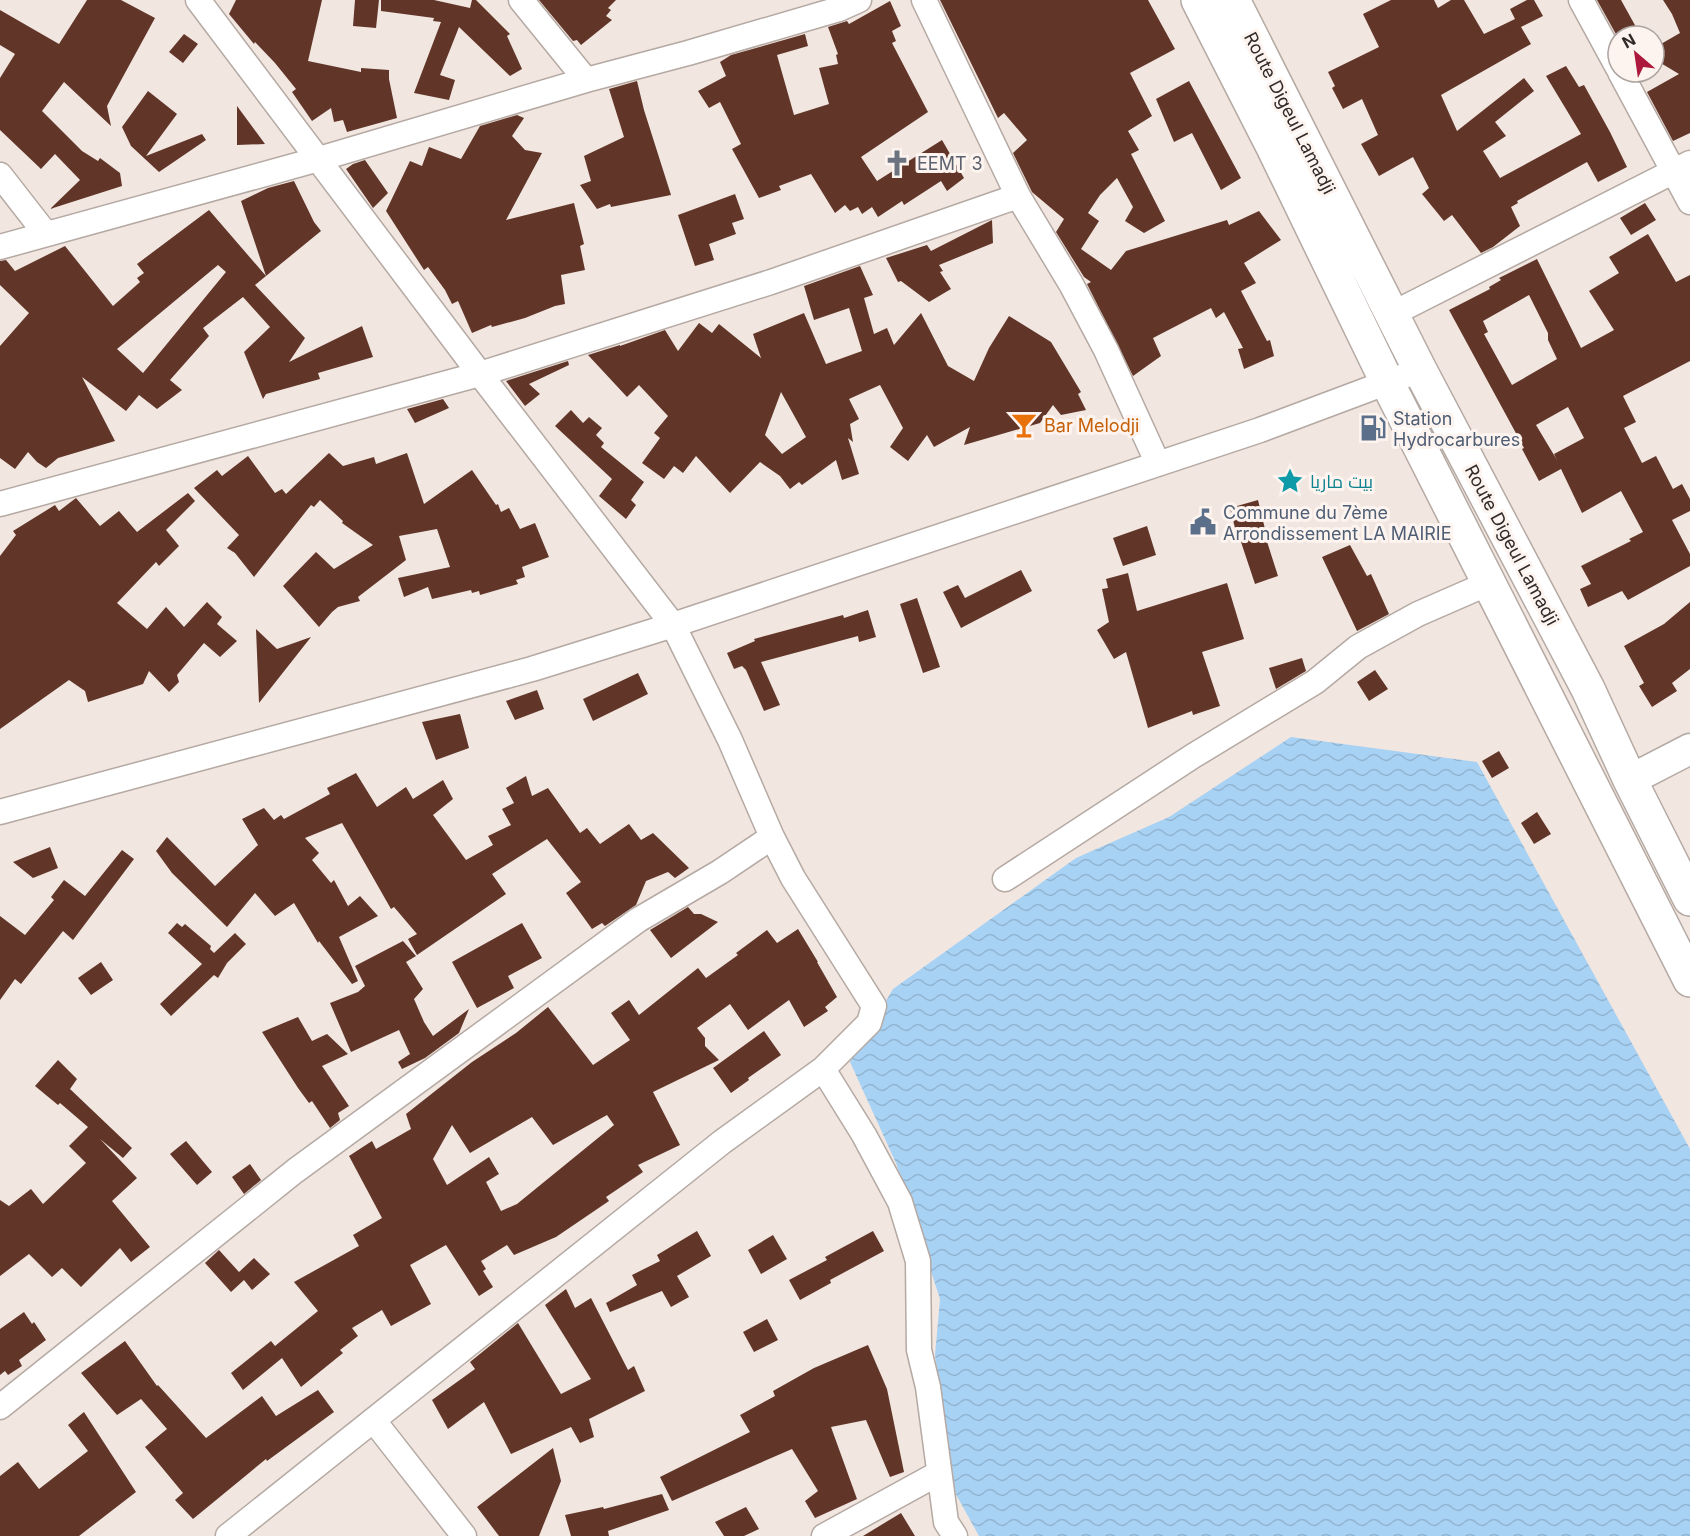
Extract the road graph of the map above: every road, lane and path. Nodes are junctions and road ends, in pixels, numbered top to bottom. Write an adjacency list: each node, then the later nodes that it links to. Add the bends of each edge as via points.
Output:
1 (198, 0): 11 (street)
2 (521, 0): 9 (street)
3 (859, 0): 9 (street, via 839,9)
4 (924, 0): 14 (street)
5 (1198, 0): 21 (main road)
6 (1233, 0): 18 (main road, Route Digeul Lamadji)
7 (1581, 0): 8 (street)
8 (1606, 46)
9 (586, 80): 11 (street)
10 (1628, 84): 12 (street)
11 (319, 159): 16 (street); 20 (street)
12 (1682, 167): 15 (street); 18 (street)
13 (0, 175): 16 (street)
14 (1018, 196): 20 (street, via 771,282); 22 (street, via 1106,350)
15 (1690, 202)
16 (46, 234): 17 (street)
17 (0, 247)
18 (1392, 314): 19 (main road, Route Digeul Lamadji)
19 (1420, 370): 21 (street); 27 (main road, Route Digeul Lamadji, via 1588,689)
20 (480, 374): 23 (street); 25 (street)
21 (1388, 384): 22 (street); 24 (main road)
22 (1158, 464): 25 (street)
23 (0, 504)
24 (1489, 583): 30 (street, via 1418,614 1358,647 1316,682 1193,756); 32 (main road)
25 (673, 625): 28 (street, via 532,669); 29 (street)
26 (1690, 749): 27 (street)
27 (1630, 780): 31 (main road, Route Digeul Lamadji)
28 (0, 812)
29 (772, 837): 33 (street, via 793,878 874,1006 869,1023); 34 (street, via 638,920 295,1171)
30 (1005, 879)
31 (1690, 900)
32 (1690, 980)
33 (823, 1069): 35 (street, via 722,1142); 36 (street, via 900,1202 918,1261 919,1350)
34 (0, 1407)
35 (374, 1421): 37 (street); 38 (street)
36 (939, 1473): 39 (street); 40 (street, via 946,1522)
37 (228, 1536)
38 (464, 1536)
39 (824, 1536)
40 (955, 1536)

